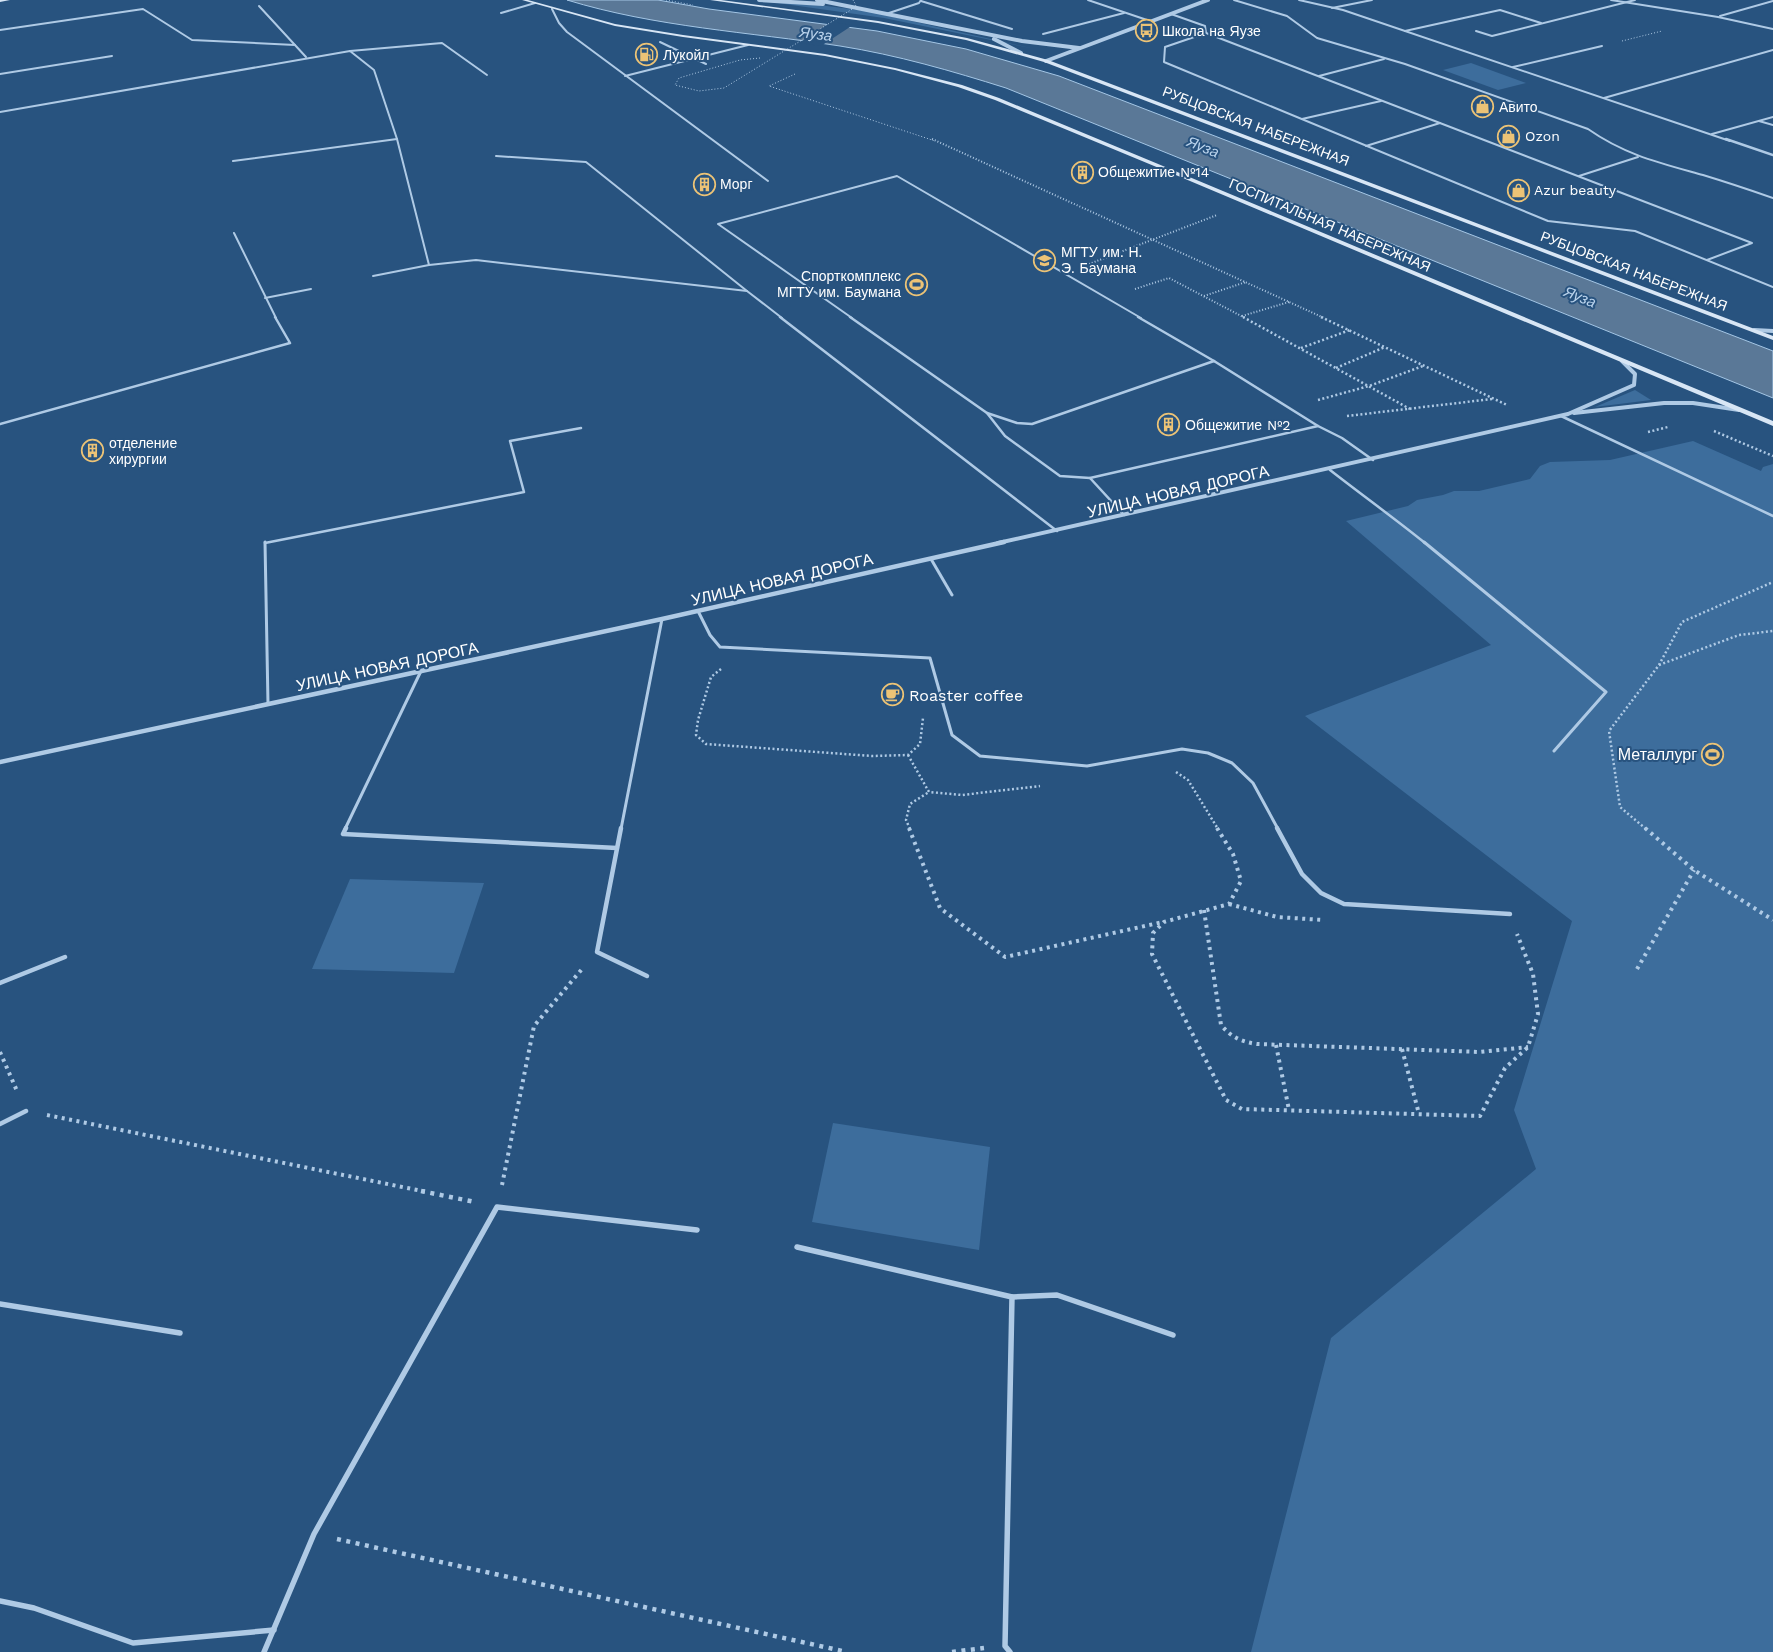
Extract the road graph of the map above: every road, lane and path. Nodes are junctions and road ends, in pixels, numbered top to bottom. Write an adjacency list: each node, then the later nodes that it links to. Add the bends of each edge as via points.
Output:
1 (8, 0): 15 (main road)
2 (524, 0): 18 (main road, ГОСПИТАЛЬНАЯ НАБЕРЕЖНАЯ)
3 (712, 0): 45 (main road, РУБЦОВСКАЯ НАБЕРЕЖНАЯ, via 888,24 967,39)
4 (759, 0): 22 (street)
5 (817, 0): 22 (street)
6 (853, 0): 49 (path, bridge, via 854,8 724,88 700,92 675,85 679,78 740,60)
7 (921, 0): 25 (lane); 30 (lane)
8 (1088, 0): 24 (lane)
9 (1208, 0): 26 (street)
10 (1234, 0): 51 (lane, via 1287,16 1316,38)
11 (1298, 0): 20 (street)
12 (1372, 0): 20 (lane)
13 (1611, 0): 17 (lane)
14 (1635, 0): 17 (lane)
15 (0, 1)
16 (1773, 1): 27 (lane)
17 (1627, 2): 27 (lane); 29 (lane)
18 (535, 3): 21 (main road, ГОСПИТАЛЬНАЯ НАБЕРЕЖНАЯ); 23 (lane)
19 (259, 6): 39 (lane)
20 (1332, 8): 33 (street)
21 (552, 9): 40 (main road, ГОСПИТАЛЬНАЯ НАБЕРЕЖНАЯ, via 615,25); 48 (lane, via 567,32)
22 (865, 10): 25 (street)
23 (502, 13)
24 (1124, 13): 28 (lane); 37 (lane)
25 (886, 14): 36 (street)
26 (1171, 14): 28 (street); 35 (lane, via 1205,26)
27 (1718, 17): 31 (lane)
28 (1150, 21): 42 (street)
29 (1544, 24): 33 (lane, via 1500,10); 34 (lane, via 1492,36)
30 (1012, 29)
31 (1773, 29)
32 (0, 30): 39 (lane, via 143,9 192,40)
33 (1405, 31): 54 (street)
34 (1476, 31)
35 (1206, 33): 59 (lane); 64 (lane, via 1165,47 1164,62)
36 (985, 34): 42 (street); 45 (street)
37 (1043, 34)
38 (660, 42): 50 (lane)
39 (295, 45): 47 (lane)
40 (748, 45): 50 (lane); 101 (main road, ГОСПИТАЛЬНАЯ НАБЕРЕЖНАЯ, via 825,55 895,69 990,96)
41 (1602, 46): 54 (lane)
42 (1079, 48): 52 (street)
43 (1773, 50): 60 (lane)
44 (350, 51): 47 (lane); 57 (lane, via 442,43); 69 (lane, via 374,70)
45 (1022, 54): 52 (main road, РУБЦОВСКАЯ НАБЕРЕЖНАЯ)
46 (112, 56): 56 (lane)
47 (306, 57): 62 (lane)
48 (601, 57): 58 (lane)
49 (760, 58)
50 (695, 59): 53 (lane); 58 (lane)
51 (1386, 59): 59 (lane); 73 (lane, via 1588,129)
52 (1046, 60): 95 (main road, РУБЦОВСКАЯ НАБЕРЕЖНАЯ)
53 (706, 64)
54 (1513, 67): 60 (street)
55 (802, 71): 80 (path, via 769,86 927,137)
56 (0, 74)
57 (487, 75)
58 (625, 76): 76 (lane)
59 (1319, 76): 61 (lane)
60 (1604, 98): 68 (street)
61 (1381, 100): 64 (lane); 66 (lane)
62 (0, 112)
63 (1773, 117): 65 (lane)
64 (1302, 119): 70 (lane)
65 (1759, 120): 67 (lane); 68 (lane)
66 (1440, 123): 70 (lane); 75 (lane)
67 (1773, 125)
68 (1712, 134): 71 (street)
69 (397, 139): 74 (lane); 82 (lane)
70 (1366, 146): 81 (lane, via 1548,220 1635,231)
71 (1773, 155)
72 (496, 156): 88 (lane, via 586,162)
73 (1638, 156): 75 (lane); 77 (lane)
74 (233, 161)
75 (1579, 176): 81 (lane, via 1752,243)
76 (768, 181)
77 (1773, 198)
78 (1223, 213): 80 (path)
79 (234, 233): 90 (lane)
80 (1154, 240): 83 (path); 85 (path)
81 (1707, 260): 86 (lane)
82 (430, 265): 84 (lane); 88 (lane, via 476,260)
83 (1063, 273): 91 (lane); 110 (lane, via 896,176 718,224)
84 (373, 276)
85 (1246, 282): 89 (path); 92 (path)
86 (1773, 287)
87 (311, 289): 90 (lane)
88 (747, 291): 127 (lane)
89 (1203, 296): 91 (path, via 1169,278); 93 (path)
90 (265, 298): 114 (lane, via 290,343)
91 (1106, 298): 100 (lane)
92 (1290, 302): 93 (path); 94 (path)
93 (1241, 316): 99 (path)
94 (1351, 330): 98 (path); 99 (path)
95 (1752, 330): 96 (street); 97 (main road, РУБЦОВСКАЯ НАБЕРЕЖНАЯ)
96 (1773, 331)
97 (1773, 338)
98 (1386, 347): 102 (path); 103 (path)
99 (1301, 348): 103 (path)
100 (1214, 361): 106 (lane); 110 (lane, via 1032,424 1017,423)
101 (1622, 361): 109 (main road, ГОСПИТАЛЬНАЯ НАБЕРЕЖНАЯ); 111 (street, УЛИЦА НОВАЯ ДОРОГА, via 1635,373 1634,385)
102 (1424, 366): 104 (path); 105 (path)
103 (1336, 368): 104 (path)
104 (1369, 386): 106 (path); 108 (path)
105 (1494, 399): 107 (path); 108 (path)
106 (1289, 407): 113 (lane)
107 (1511, 407)
108 (1410, 409): 113 (path)
109 (1740, 410): 111 (street, УЛИЦА НОВАЯ ДОРОГА, via 1664,403); 115 (main road, ГОСПИТАЛЬНАЯ НАБЕРЕЖНАЯ)
110 (987, 413): 124 (lane, via 1005,436 1060,476)
111 (1568, 414): 112 (street, УЛИЦА НОВАЯ ДОРОГА)
112 (1561, 416): 120 (lane); 122 (street, УЛИЦА НОВАЯ ДОРОГА)
113 (1309, 420): 117 (lane)
114 (0, 424)
115 (1773, 424)
116 (1676, 425): 120 (path)
117 (1318, 426): 122 (lane); 124 (lane)
118 (582, 428): 137 (lane, via 510,441 524,492 265,542)
119 (1711, 429): 121 (path)
120 (1615, 441): 126 (lane)
121 (1773, 456)
122 (1373, 460): 123 (street, УЛИЦА НОВАЯ ДОРОГА)
123 (1330, 470): 125 (street, УЛИЦА НОВАЯ ДОРОГА); 139 (lane, via 1393,517 1606,692)
124 (1090, 478): 125 (lane)
125 (1124, 516): 127 (street, УЛИЦА НОВАЯ ДОРОГА)
126 (1773, 516)
127 (1057, 531): 128 (street, УЛИЦА НОВАЯ ДОРОГА)
128 (931, 559): 130 (lane); 131 (street, УЛИЦА НОВАЯ ДОРОГА)
129 (1773, 582): 134 (path, via 1682,622)
130 (952, 595)
131 (698, 611): 132 (street, УЛИЦА НОВАЯ ДОРОГА); 148 (lane, via 720,647 930,658 952,735 980,756 1088,766 1182,749 1208,753 1232,763 1253,782 1302,874 1321,893 1344,904)
132 (662, 619): 136 (street, УЛИЦА НОВАЯ ДОРОГА); 145 (lane)
133 (1773, 630): 134 (path, via 1738,635)
134 (1659, 665): 146 (path, via 1609,731 1620,807)
135 (729, 666): 140 (path, via 712,677 698,720 696,735 706,744 872,756)
136 (421, 671): 137 (street, УЛИЦА НОВАЯ ДОРОГА); 145 (lane, via 343,834)
137 (268, 704): 141 (street, УЛИЦА НОВАЯ ДОРОГА)
138 (923, 716): 140 (path, via 920,744)
139 (1554, 751)
140 (908, 755): 144 (path)
141 (0, 762)
142 (1170, 768): 147 (path, via 1188,780 1233,854 1241,881 1229,904)
143 (1046, 785): 144 (path, via 962,795)
144 (929, 792): 150 (path, via 910,804 906,820 940,908 1005,957)
145 (617, 848): 151 (lane)
146 (1694, 870): 149 (path); 153 (path)
147 (1204, 910): 150 (path); 156 (path, via 1221,1025 1241,1042)
148 (1510, 914): 157 (path, via 1533,974 1538,1014)
149 (1773, 920)
150 (1164, 922): 160 (path, via 1154,933 1152,954 1226,1100 1242,1109)
151 (597, 952): 154 (lane); 164 (path, via 534,1026)
152 (65, 957): 155 (lane)
153 (1636, 969)
154 (647, 976)
155 (0, 983)
156 (1276, 1045): 158 (path); 160 (path)
157 (1528, 1047): 158 (path, via 1480,1052); 162 (path, via 1505,1068 1480,1116)
158 (1402, 1049): 162 (path)
159 (0, 1052): 161 (path)
160 (1288, 1110): 162 (path)
161 (26, 1111): 163 (lane); 164 (path)
162 (1420, 1114)
163 (0, 1124)
164 (497, 1207): 165 (lane); 171 (lane)
165 (697, 1230)
166 (797, 1247): 167 (lane)
167 (1012, 1297): 170 (lane, via 1057,1295); 174 (lane)
168 (0, 1304): 169 (lane)
169 (180, 1333)
170 (1174, 1335)
171 (314, 1534): 173 (lane); 176 (path)
172 (0, 1601): 173 (lane, via 34,1608 133,1643)
173 (274, 1630): 175 (lane)
174 (1003, 1649): 177 (path); 178 (lane)
175 (264, 1652)
176 (847, 1652)
177 (952, 1652)
178 (1010, 1652)

